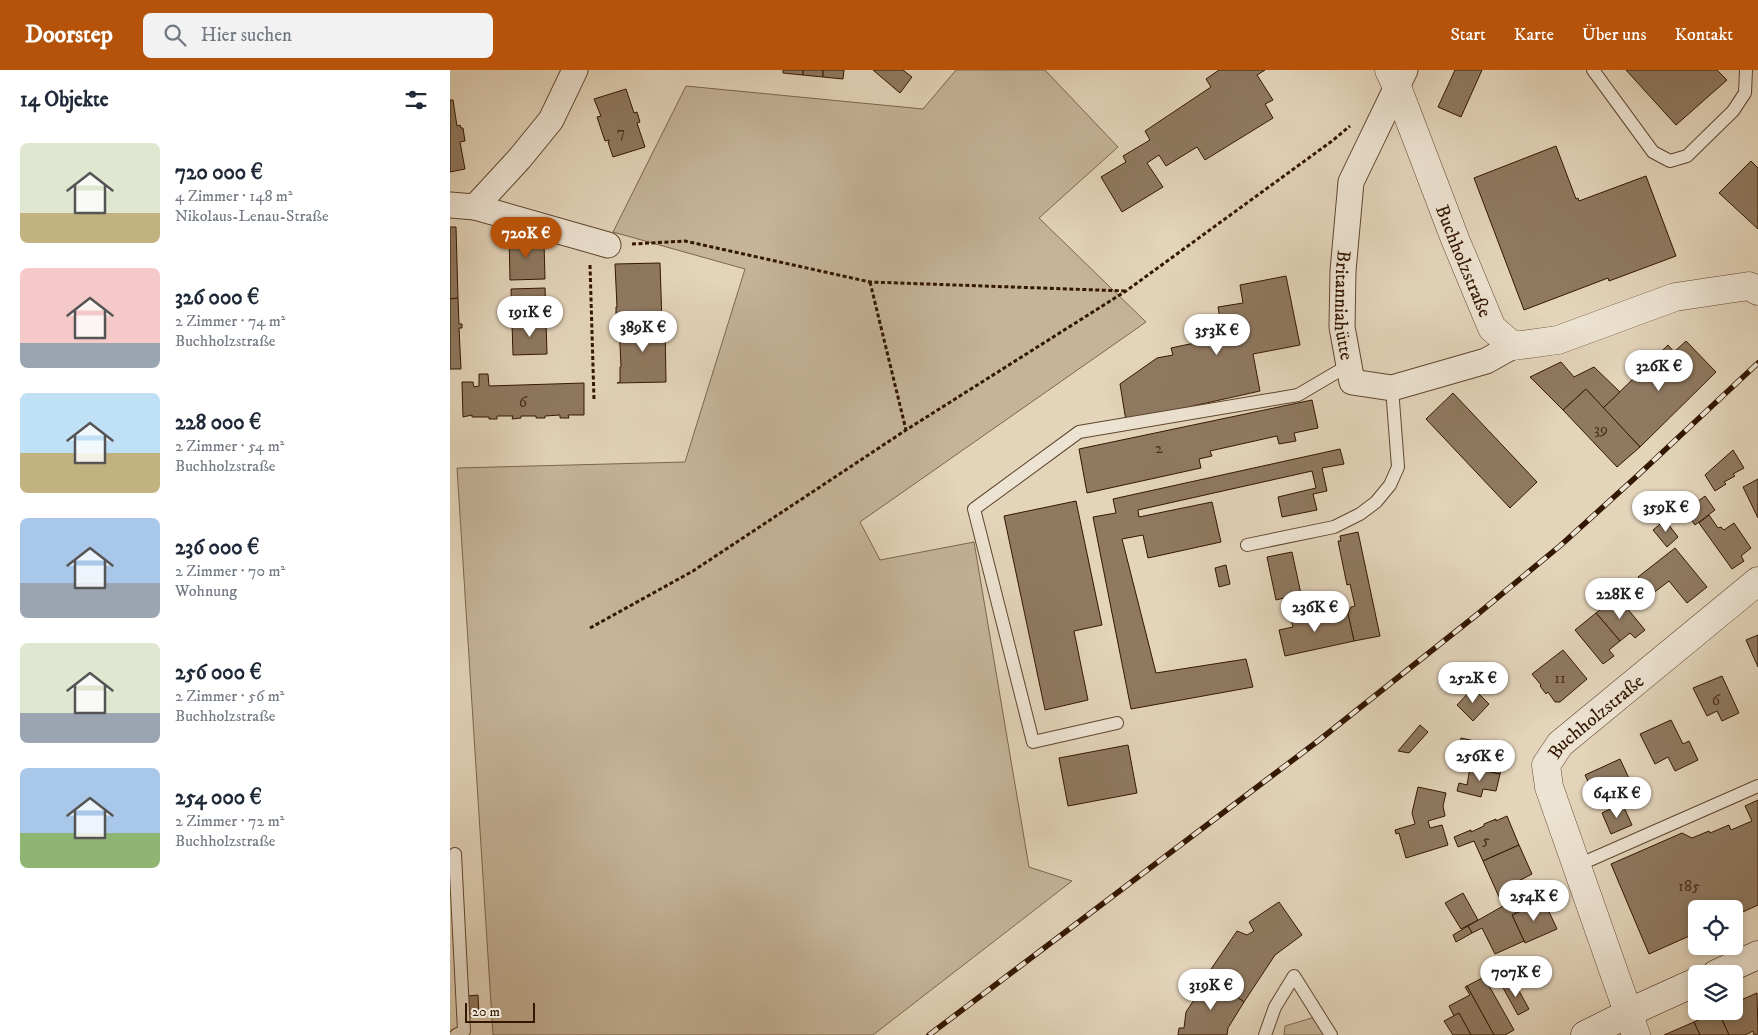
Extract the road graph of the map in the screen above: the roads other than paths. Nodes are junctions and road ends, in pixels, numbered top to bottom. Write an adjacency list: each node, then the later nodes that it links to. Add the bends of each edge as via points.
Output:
1 (575, 70): 6 (street, via 551,120)
2 (1593, 70): 3 (lane, via 1653,152 1670,160 1687,156 1733,111 1745,93)
3 (1746, 70)
4 (1397, 76): 9 (street, Buchholzstraße, via 1455,239 1492,328); 10 (street, Britanniahütte, via 1351,182 1343,270 1342,328)
5 (450, 205): 6 (street)
6 (475, 208): 7 (street)
7 (599, 242)
8 (1758, 290): 9 (street, via 1749,286 1675,297 1558,340)
9 (1513, 346): 11 (street, Britanniahütte, via 1486,361)
10 (1349, 365): 11 (street, Britanniahütte, via 1352,382); 14 (lane, via 1298,395 1079,432 974,509 1033,742)
11 (1392, 388): 12 (lane, via 1398,467 1390,486 1376,502 1334,527)
12 (1247, 545)
13 (1758, 581): 17 (street, Buchholzstraße, via 1560,744 1546,766 1548,787)
14 (1117, 723)
15 (1758, 786): 17 (lane)
16 (455, 854): 22 (lane, via 464,1031)
17 (1576, 866): 21 (street, Buchholzstraße)
18 (1758, 955): 19 (street)
19 (1736, 965)
20 (1688, 987): 21 (street)
21 (1632, 1024): 25 (street)
22 (456, 1035)
23 (1265, 1035): 24 (lane, via 1275,1007 1294,976)
24 (1331, 1035)
25 (1585, 1035)

